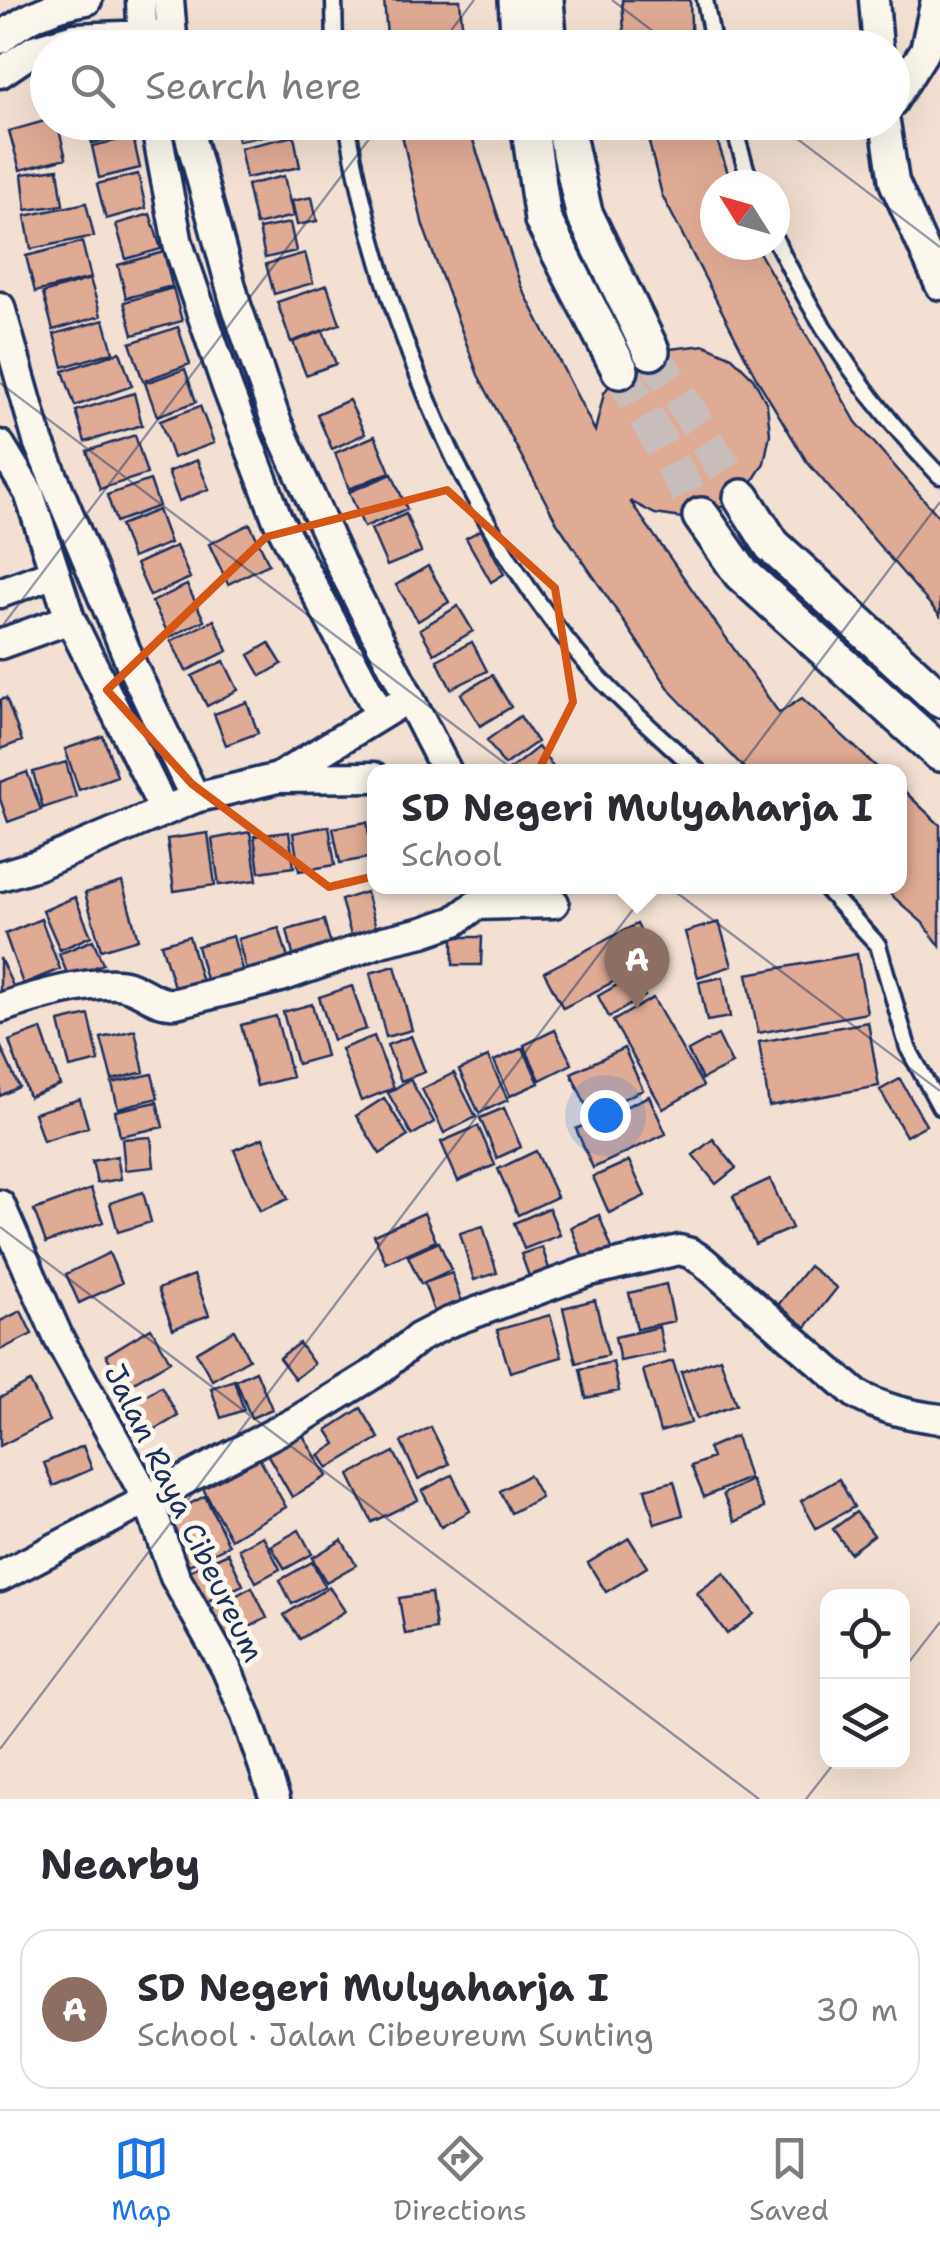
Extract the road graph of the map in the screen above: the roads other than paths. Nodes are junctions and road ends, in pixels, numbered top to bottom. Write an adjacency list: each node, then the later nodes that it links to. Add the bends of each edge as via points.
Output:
1 (87, 0): 10 (street)
2 (140, 0): 13 (street)
3 (169, 0): 14 (street)
4 (334, 0): 15 (lane)
5 (517, 0): 16 (street)
6 (545, 0): 17 (street)
7 (705, 0): 18 (lane)
8 (874, 0): 19 (street)
9 (936, 0): 23 (street, via 926,50)
10 (56, 2): 11 (street); 12 (street)
11 (5, 25): 20 (street)
12 (71, 30)
13 (142, 30)
14 (171, 30)
15 (335, 30)
16 (519, 30)
17 (548, 30)
18 (711, 30)
19 (876, 30)
20 (30, 47)
21 (30, 53): 22 (street)
22 (0, 73)
23 (910, 74)
24 (158, 140): 38 (street, via 178,244)
25 (191, 140): 37 (street)
26 (350, 140): 54 (lane, via 360,199 406,348 489,528 570,644)
27 (532, 140): 36 (street, via 543,220)
28 (568, 140): 35 (street, via 584,214)
29 (737, 140): 31 (lane)
30 (888, 140): 33 (street, via 894,182)
31 (746, 170)
32 (786, 260): 40 (lane, via 827,337)
33 (940, 285)
34 (0, 307): 41 (street, via 38,441)
35 (651, 350)
36 (620, 370)
37 (276, 421): 38 (street); 49 (street)
38 (247, 439): 51 (street, via 277,518)
39 (0, 445): 42 (street)
40 (940, 476)
41 (59, 486): 42 (street); 57 (street, via 132,666)
42 (29, 493): 45 (street)
43 (742, 498): 50 (street, via 772,545)
44 (702, 516): 52 (street, via 741,573)
45 (54, 573): 46 (street); 47 (street)
46 (0, 593)
47 (70, 619): 48 (street); 58 (street)
48 (0, 644)
49 (408, 699): 51 (street); 53 (street)
50 (940, 699)
51 (380, 714): 56 (street)
52 (940, 753)
53 (443, 764)
54 (691, 764)
55 (367, 777): 56 (street)
56 (278, 778): 57 (street)
57 (195, 798): 58 (street)
58 (164, 810): 59 (street)
59 (0, 876)
60 (830, 894): 63 (lane, via 878,945 908,1048)
61 (554, 903): 62 (street, via 476,905 424,932 176,1003 159,1003 118,984)
62 (0, 1008)
63 (940, 1107)
64 (0, 1206): 66 (street, Jalan Raya Cibeureum, via 59,1339)
65 (940, 1418): 66 (street, via 856,1394 703,1262 679,1250 586,1272 446,1323 298,1421)
66 (148, 1500): 67 (street); 68 (street, Jalan Raya Cibeureum, via 175,1578 246,1715)
67 (0, 1577)
68 (275, 1799)

